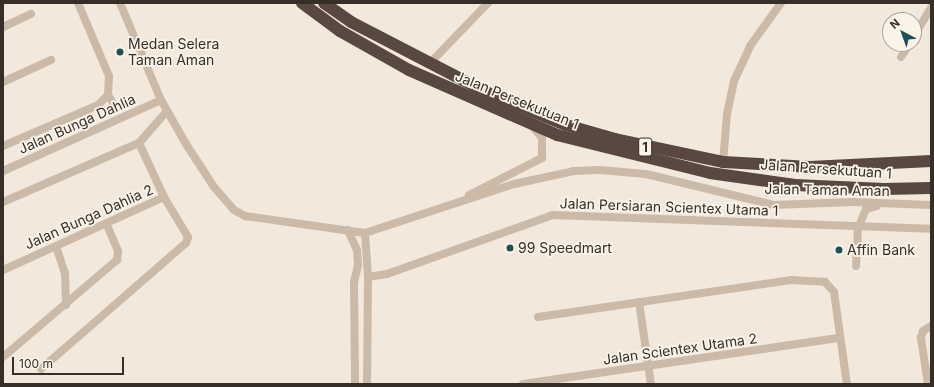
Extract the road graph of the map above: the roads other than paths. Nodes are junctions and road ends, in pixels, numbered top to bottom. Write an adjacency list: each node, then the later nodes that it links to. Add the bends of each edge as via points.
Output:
1 (78, 3): 16 (street, via 110,76)
2 (120, 3): 17 (street, Jalan Taman Aman)
3 (302, 3): 20 (highway, Jalan Persekutuan 1 / 1, via 340,31 409,70)
4 (324, 3): 14 (highway, Jalan Persekutuan 1 / 1, via 351,22)
5 (488, 3): 14 (street)
6 (781, 3): 24 (street, via 750,46 734,81 727,114)
7 (931, 8): 9 (street)
8 (31, 14): 10 (street)
9 (922, 23)
10 (3, 27)
11 (904, 52): 12 (street)
12 (901, 57)
13 (51, 60): 15 (street)
14 (431, 62): 24 (highway, Jalan Persekutuan 1 / 1, via 488,93 566,125 665,152)
15 (3, 82)
16 (108, 95): 18 (street); 22 (street, via 98,105)
17 (161, 100): 19 (street, Jalan Taman Aman); 25 (street, Jalan Bunga Dahlia)
18 (115, 106)
19 (168, 111): 21 (street); 35 (street, Jalan Taman Aman, via 214,188 234,210 257,219)
20 (530, 123): 26 (highway, Jalan Persekutuan 1 / 1, via 557,135 710,173 795,184 884,189); 31 (street, Jalan Taman Aman, via 542,138 542,158)
21 (139, 143): 27 (street); 28 (street)
22 (3, 146)
23 (931, 161): 24 (highway, Jalan Persekutuan 1 / 1, via 810,167)
24 (723, 162)
25 (3, 171)
26 (931, 188)
27 (164, 197): 32 (street, Jalan Bunga Dahlia 2); 49 (street, via 188,237 186,243)
28 (3, 202)
29 (931, 205): 30 (street, Jalan Taman Aman)
30 (916, 206): 31 (street, Jalan Taman Aman, via 852,202 774,205 646,174 600,170 540,178); 33 (street, via 873,206 866,209)
31 (443, 208): 36 (street, Jalan Taman Aman)
32 (107, 225): 37 (street, Jalan Bunga Dahlia 2); 43 (street, via 118,251 117,260)
33 (858, 228): 34 (street, Jalan Persiaran Scientex Utama 1); 38 (street); 40 (street, Jalan Persiaran Scientex Utama 1, via 553,215 387,274)
34 (931, 229)
35 (348, 230): 36 (street, Jalan Taman Aman); 41 (street, via 357,250 358,265 354,283)
36 (365, 233): 40 (street)
37 (56, 246): 39 (street, Jalan Bunga Dahlia 2); 43 (street, via 65,273)
38 (856, 266)
39 (3, 270)
40 (368, 277): 41 (street, via 359,287); 51 (street)
41 (356, 300): 50 (street)
42 (639, 302): 44 (street); 46 (street, via 791,280 825,282 834,292); 48 (street)
43 (66, 305): 47 (street)
44 (538, 317)
45 (931, 326): 55 (street, via 924,331 921,338)
46 (840, 338): 48 (street, Jalan Scientex Utama 2); 54 (street)
47 (5, 352)
48 (648, 367): 52 (street, Jalan Scientex Utama 2); 53 (street)
49 (42, 368)
50 (355, 384)
51 (367, 384)
52 (524, 384)
53 (651, 384)
54 (847, 384)
55 (928, 384)

